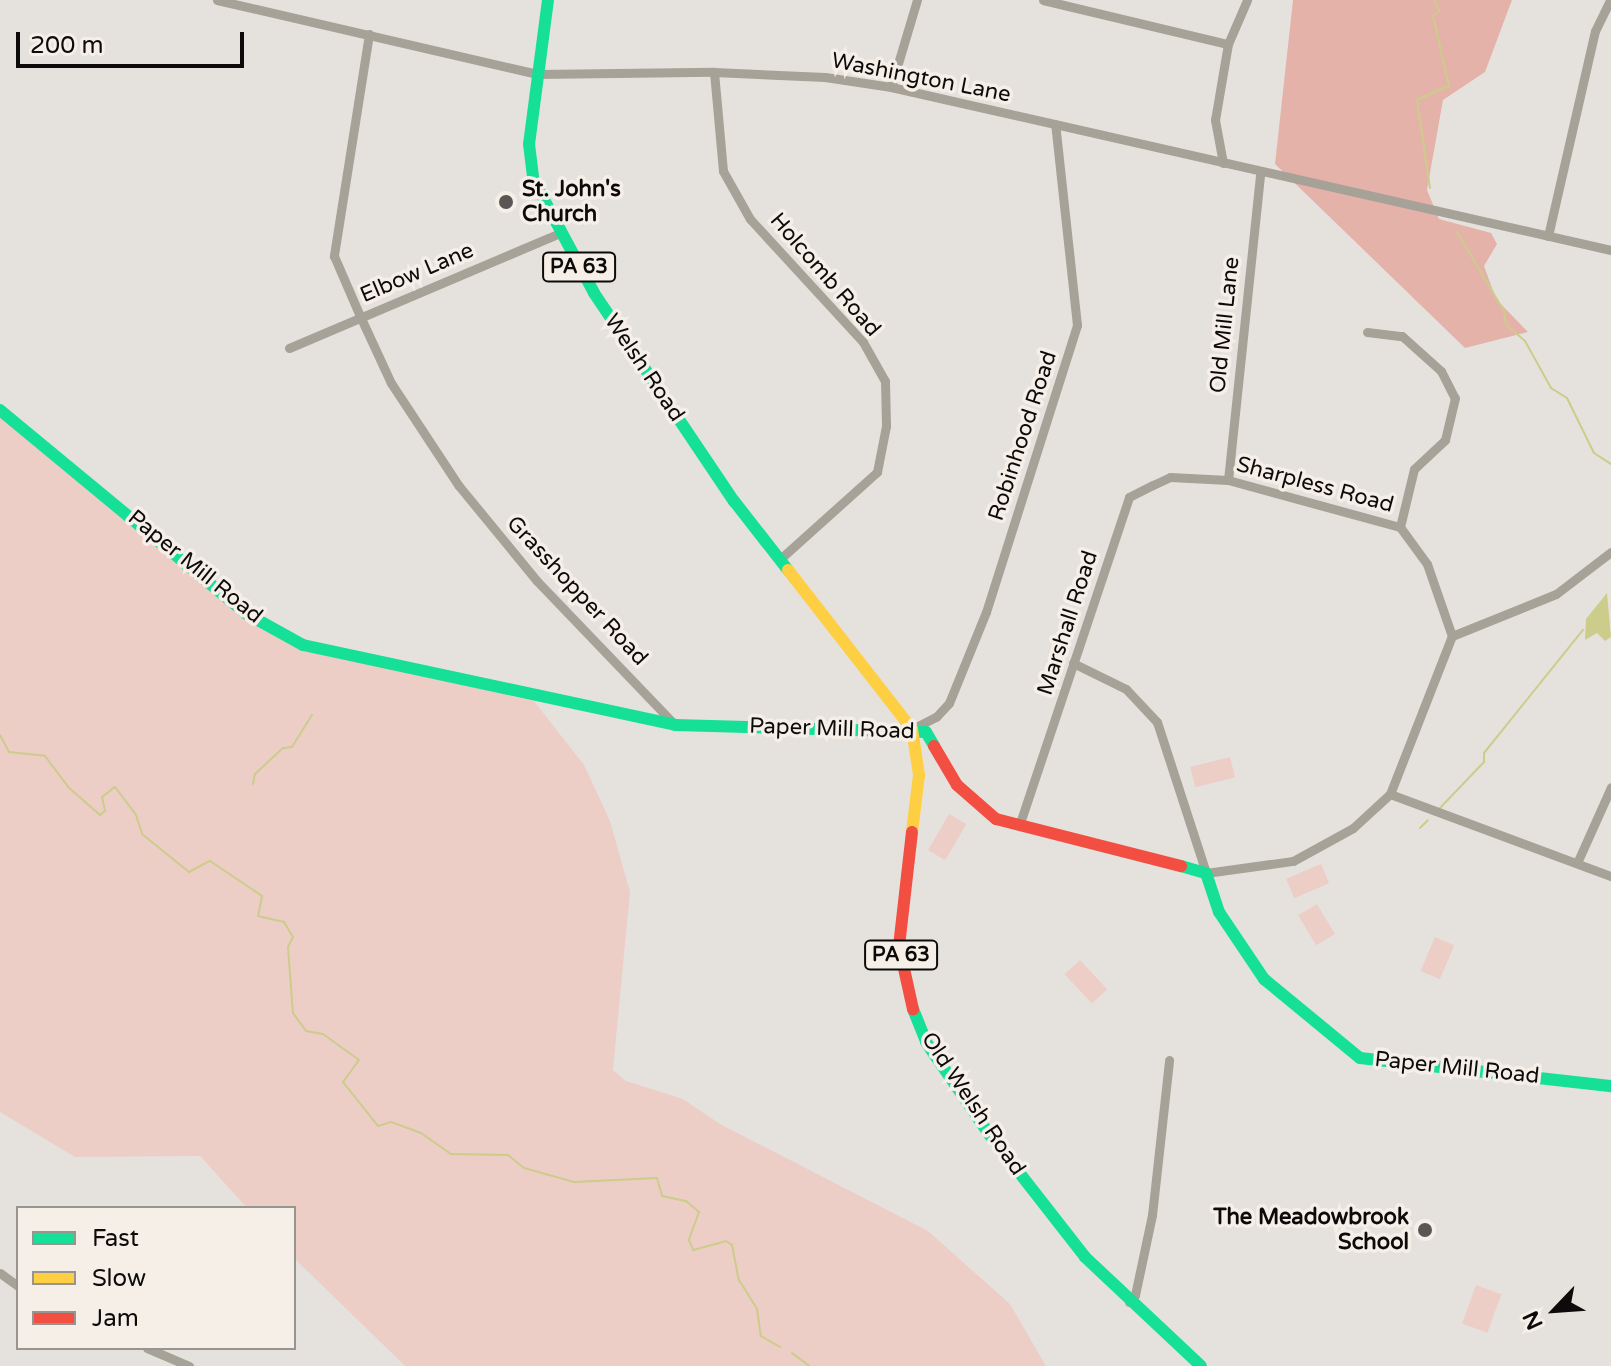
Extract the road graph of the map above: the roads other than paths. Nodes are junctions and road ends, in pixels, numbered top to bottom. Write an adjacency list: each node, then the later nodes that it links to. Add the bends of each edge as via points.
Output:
1 (217, 0): 7 (street, Washington Lane)
2 (548, 0): 10 (street, Welsh Road / PA 63)
3 (917, 0): 11 (street)
4 (1043, 0): 8 (street)
5 (1247, 0): 8 (street)
6 (1610, 0): 16 (street, via 1595,31)
7 (369, 34): 10 (street, Washington Lane); 18 (street, Grasshopper Road, via 334,256)
8 (1228, 44): 13 (street, via 1215,120)
9 (714, 72): 10 (street, Washington Lane); 11 (street, Washington Lane, via 825,77); 27 (street, Holcomb Road, via 723,171 750,219 863,342 885,381 886,426 877,472)
10 (538, 74): 15 (street, Welsh Road / PA 63, via 529,144 533,179)
11 (891, 87): 12 (street, Washington Lane)
12 (1055, 124): 13 (street, Washington Lane); 31 (street, Robinhood Road, via 1077,325 986,612 949,703)
13 (1223, 163): 14 (street, Washington Lane)
14 (1260, 173): 16 (street, Washington Lane); 23 (street, Old Mill Lane)
15 (560, 233): 18 (street, Elbow Lane); 24 (street, Welsh Road / PA 63, via 606,313)
16 (1548, 236): 17 (street, Washington Lane)
17 (1611, 250)
18 (360, 316): 20 (street, Elbow Lane); 30 (street, Grasshopper Road, via 391,383 459,486 537,581)
19 (1367, 332): 25 (street, via 1402,336 1441,371 1455,398 1445,440 1414,469)
20 (289, 348)
21 (0, 410): 30 (street, Paper Mill Road, via 247,614 303,645)
22 (1194, 476): 23 (street, Sharpless Road); 29 (street, Marshall Road, via 1170,477 1129,497)
23 (1228, 480): 25 (street, Sharpless Road)
24 (734, 501): 27 (street, Old Welsh Road / PA 63)
25 (1400, 527): 28 (street, Sharpless Road, via 1427,564)
26 (1611, 552): 28 (street, via 1556,594)
27 (780, 559): 31 (street, Old Welsh Road / PA 63)
28 (1452, 636): 33 (street)
29 (1073, 663): 34 (street, Marshall Road); 36 (street, via 1126,689 1157,722)
30 (675, 725): 31 (street, Paper Mill Road)
31 (912, 729): 34 (street, Paper Mill Road, via 926,732 957,785 996,819); 40 (street, Old Welsh Road / PA 63, via 919,775 899,946 906,993 926,1042 989,1134 1085,1257)
32 (1611, 787): 35 (street)
33 (1390, 794): 35 (street); 36 (street, via 1353,828 1303,857)
34 (1019, 826): 36 (street, Paper Mill Road)
35 (1577, 863): 37 (street)
36 (1206, 873): 39 (street, Paper Mill Road, via 1219,912 1264,979 1360,1058)
37 (1611, 876)
38 (1169, 1060): 40 (street, via 1152,1215 1135,1295)
39 (1611, 1086)
40 (1129, 1302): 43 (street, Old Welsh Road / PA 63)
41 (152, 1350): 42 (street)
42 (189, 1366)
43 (1201, 1366)

